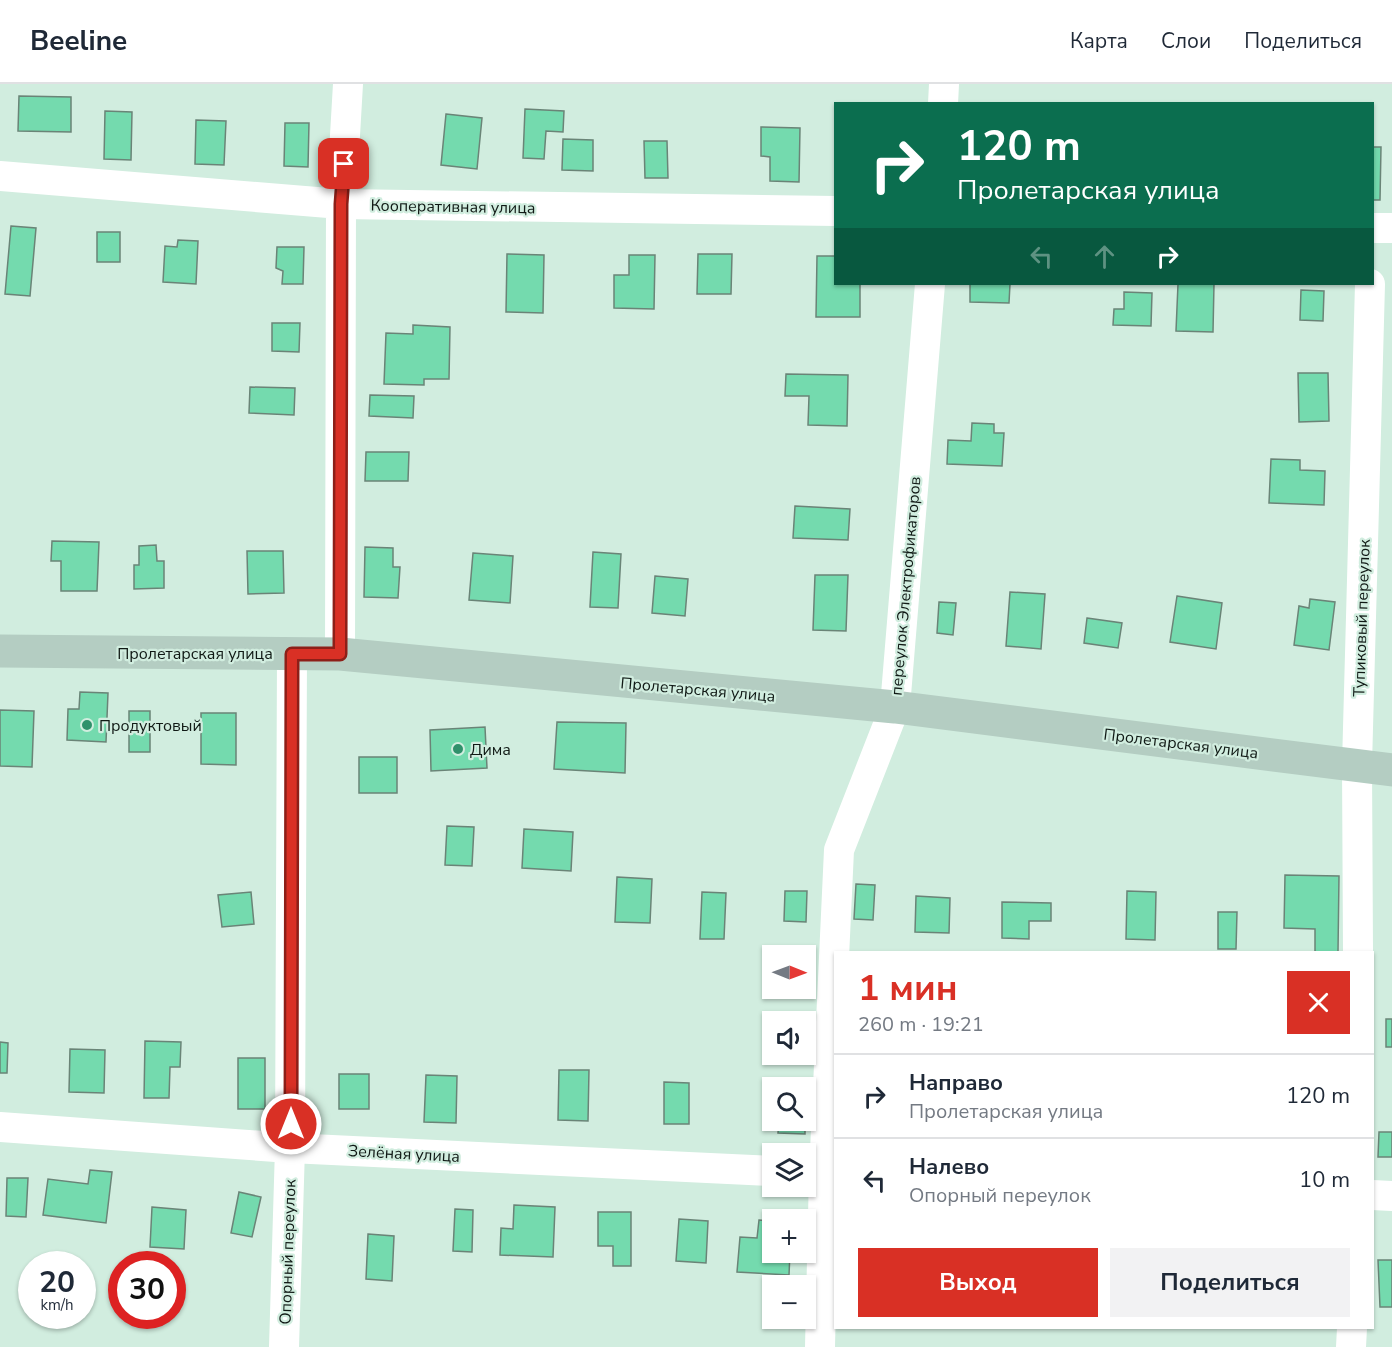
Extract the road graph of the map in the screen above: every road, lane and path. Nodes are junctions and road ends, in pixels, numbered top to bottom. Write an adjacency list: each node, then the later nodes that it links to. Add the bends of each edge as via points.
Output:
1 (348, 84): 5 (street)
2 (944, 84): 3 (street)
3 (943, 102)
4 (0, 176): 5 (street, Кооперативная улица)
5 (341, 204): 6 (street, Кооперативная улица); 13 (street)
6 (834, 211)
7 (1374, 228): 8 (street)
8 (1392, 228)
9 (930, 285): 14 (street, переулок Электрофикаторов)
10 (1370, 285): 15 (street, Тупиковый переулок)
11 (0, 651): 12 (street, Пролетарская улица)
12 (292, 654): 13 (street, Пролетарская улица); 19 (street, Опорный переулок)
13 (340, 654): 14 (street, Пролетарская улица)
14 (895, 707): 15 (street, Пролетарская улица); 21 (street, переулок Электрофикаторов, via 839,850)
15 (1357, 765): 16 (street, Пролетарская улица); 17 (street, Тупиковый переулок)
16 (1392, 770)
17 (1358, 951)
18 (0, 1127): 19 (street, Зелёная улица)
19 (290, 1148): 20 (street, Зелёная улица); 25 (street, Опорный переулок)
20 (762, 1171)
21 (822, 1173): 26 (street, переулок Электрофикаторов)
22 (1374, 1195): 23 (street)
23 (1392, 1196)
24 (1352, 1329): 27 (street)
25 (284, 1347)
26 (820, 1347)
27 (1351, 1347)

